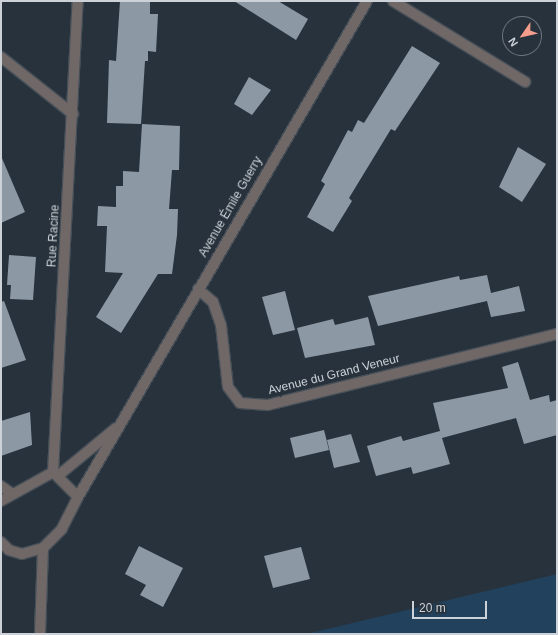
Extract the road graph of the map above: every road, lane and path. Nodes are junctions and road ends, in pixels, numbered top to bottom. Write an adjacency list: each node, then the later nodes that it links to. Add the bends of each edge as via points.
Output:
1 (78, 1): 6 (street, Rue Racine)
2 (368, 1): 7 (street, Avenue Émile Guerry)
3 (393, 1): 5 (street)
4 (1, 57): 6 (street)
5 (525, 82)
6 (73, 114): 10 (street, Rue Racine)
7 (198, 289): 8 (street, Avenue du Grand Veneur, via 213,302 220,325 228,387 240,404 268,405); 9 (street, Avenue Émile Guerry)
8 (557, 334)
9 (117, 426): 10 (street); 13 (street, Avenue Émile Guerry)
10 (56, 474): 12 (street); 13 (street)
11 (1, 486): 12 (street)
12 (11, 493): 14 (street)
13 (78, 497): 16 (street, Avenue Émile Guerry, via 62,529)
14 (1, 501)
15 (1, 542): 16 (street, via 9,550 22,554)
16 (43, 548): 17 (street)
17 (40, 634)

